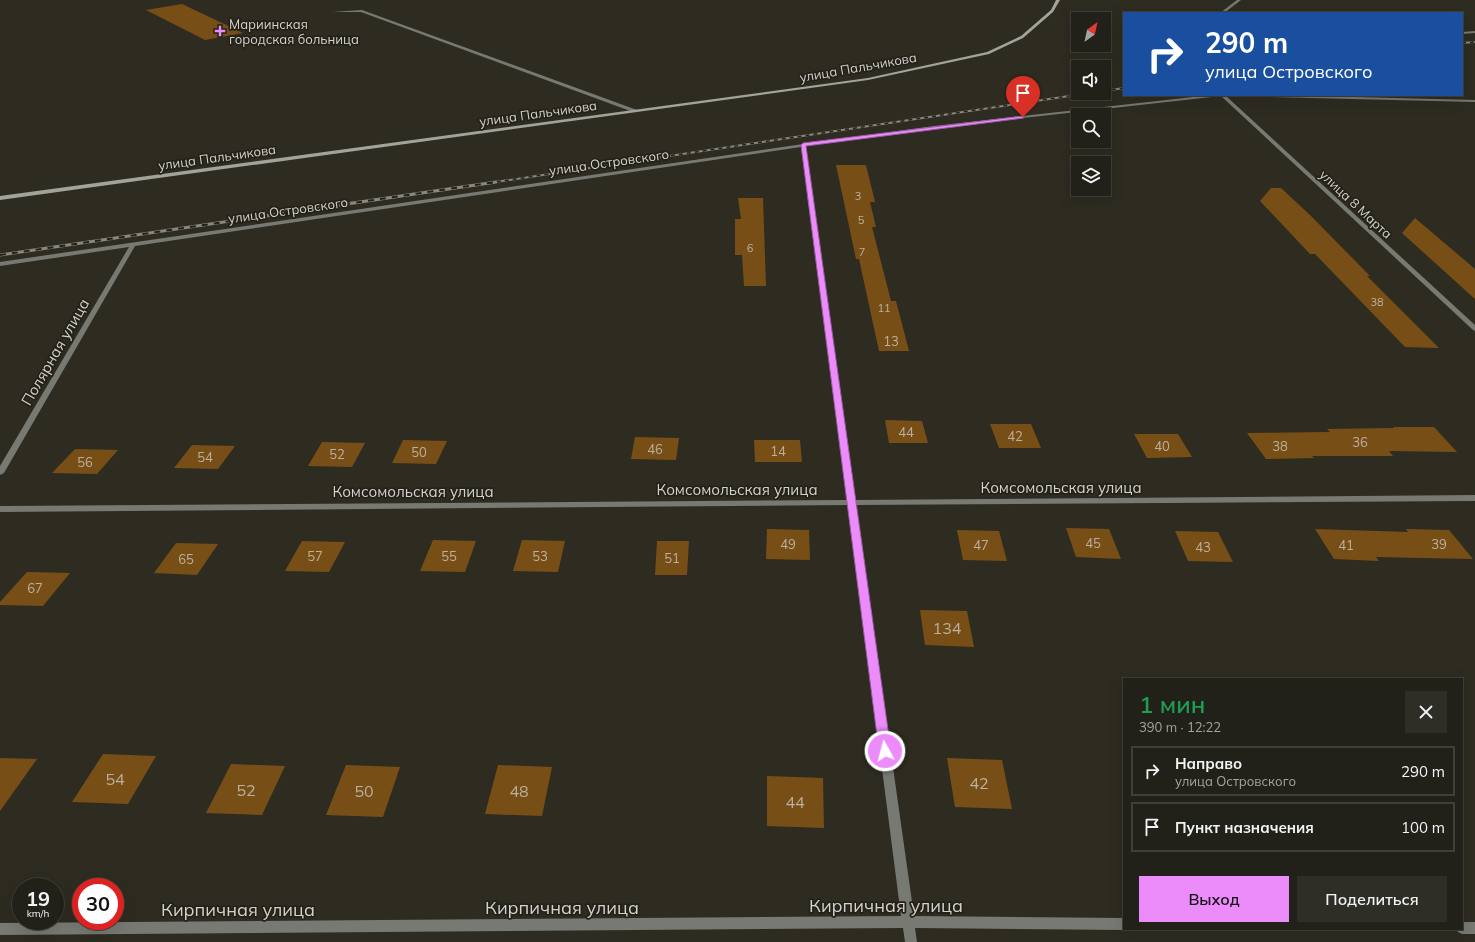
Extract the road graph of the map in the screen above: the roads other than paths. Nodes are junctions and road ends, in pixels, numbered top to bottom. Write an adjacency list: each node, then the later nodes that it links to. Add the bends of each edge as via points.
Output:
1 (1058, 0): 11 (street, улица Пальчикова, via 1052,11 1022,37 988,53 868,79)
2 (1239, 0): 4 (street)
3 (334, 12): 11 (street, via 361,11)
4 (1223, 12)
5 (1475, 32): 6 (street)
6 (1463, 33)
7 (1213, 96): 12 (street, улица Островского, via 934,127)
8 (1223, 96): 16 (street, улица 8 Марта)
9 (1264, 96): 10 (street, улица Островского)
10 (1475, 101)
11 (635, 111): 13 (street, улица Пальчикова)
12 (803, 145): 14 (street, улица Островского); 19 (street)
13 (0, 198)
14 (133, 244): 15 (street, улица Островского); 17 (street, Полярная улица)
15 (0, 264)
16 (1475, 329)
17 (0, 473)
18 (1475, 498): 19 (street, Комсомольская улица)
19 (852, 502): 20 (street, Комсомольская улица); 21 (street)
20 (0, 509)
21 (908, 922): 22 (street, Кирпичная улица); 25 (street, Кирпичная улица); 26 (street)
22 (1123, 924)
23 (1463, 928): 24 (street)
24 (1475, 928)
25 (0, 929)
26 (911, 942)

